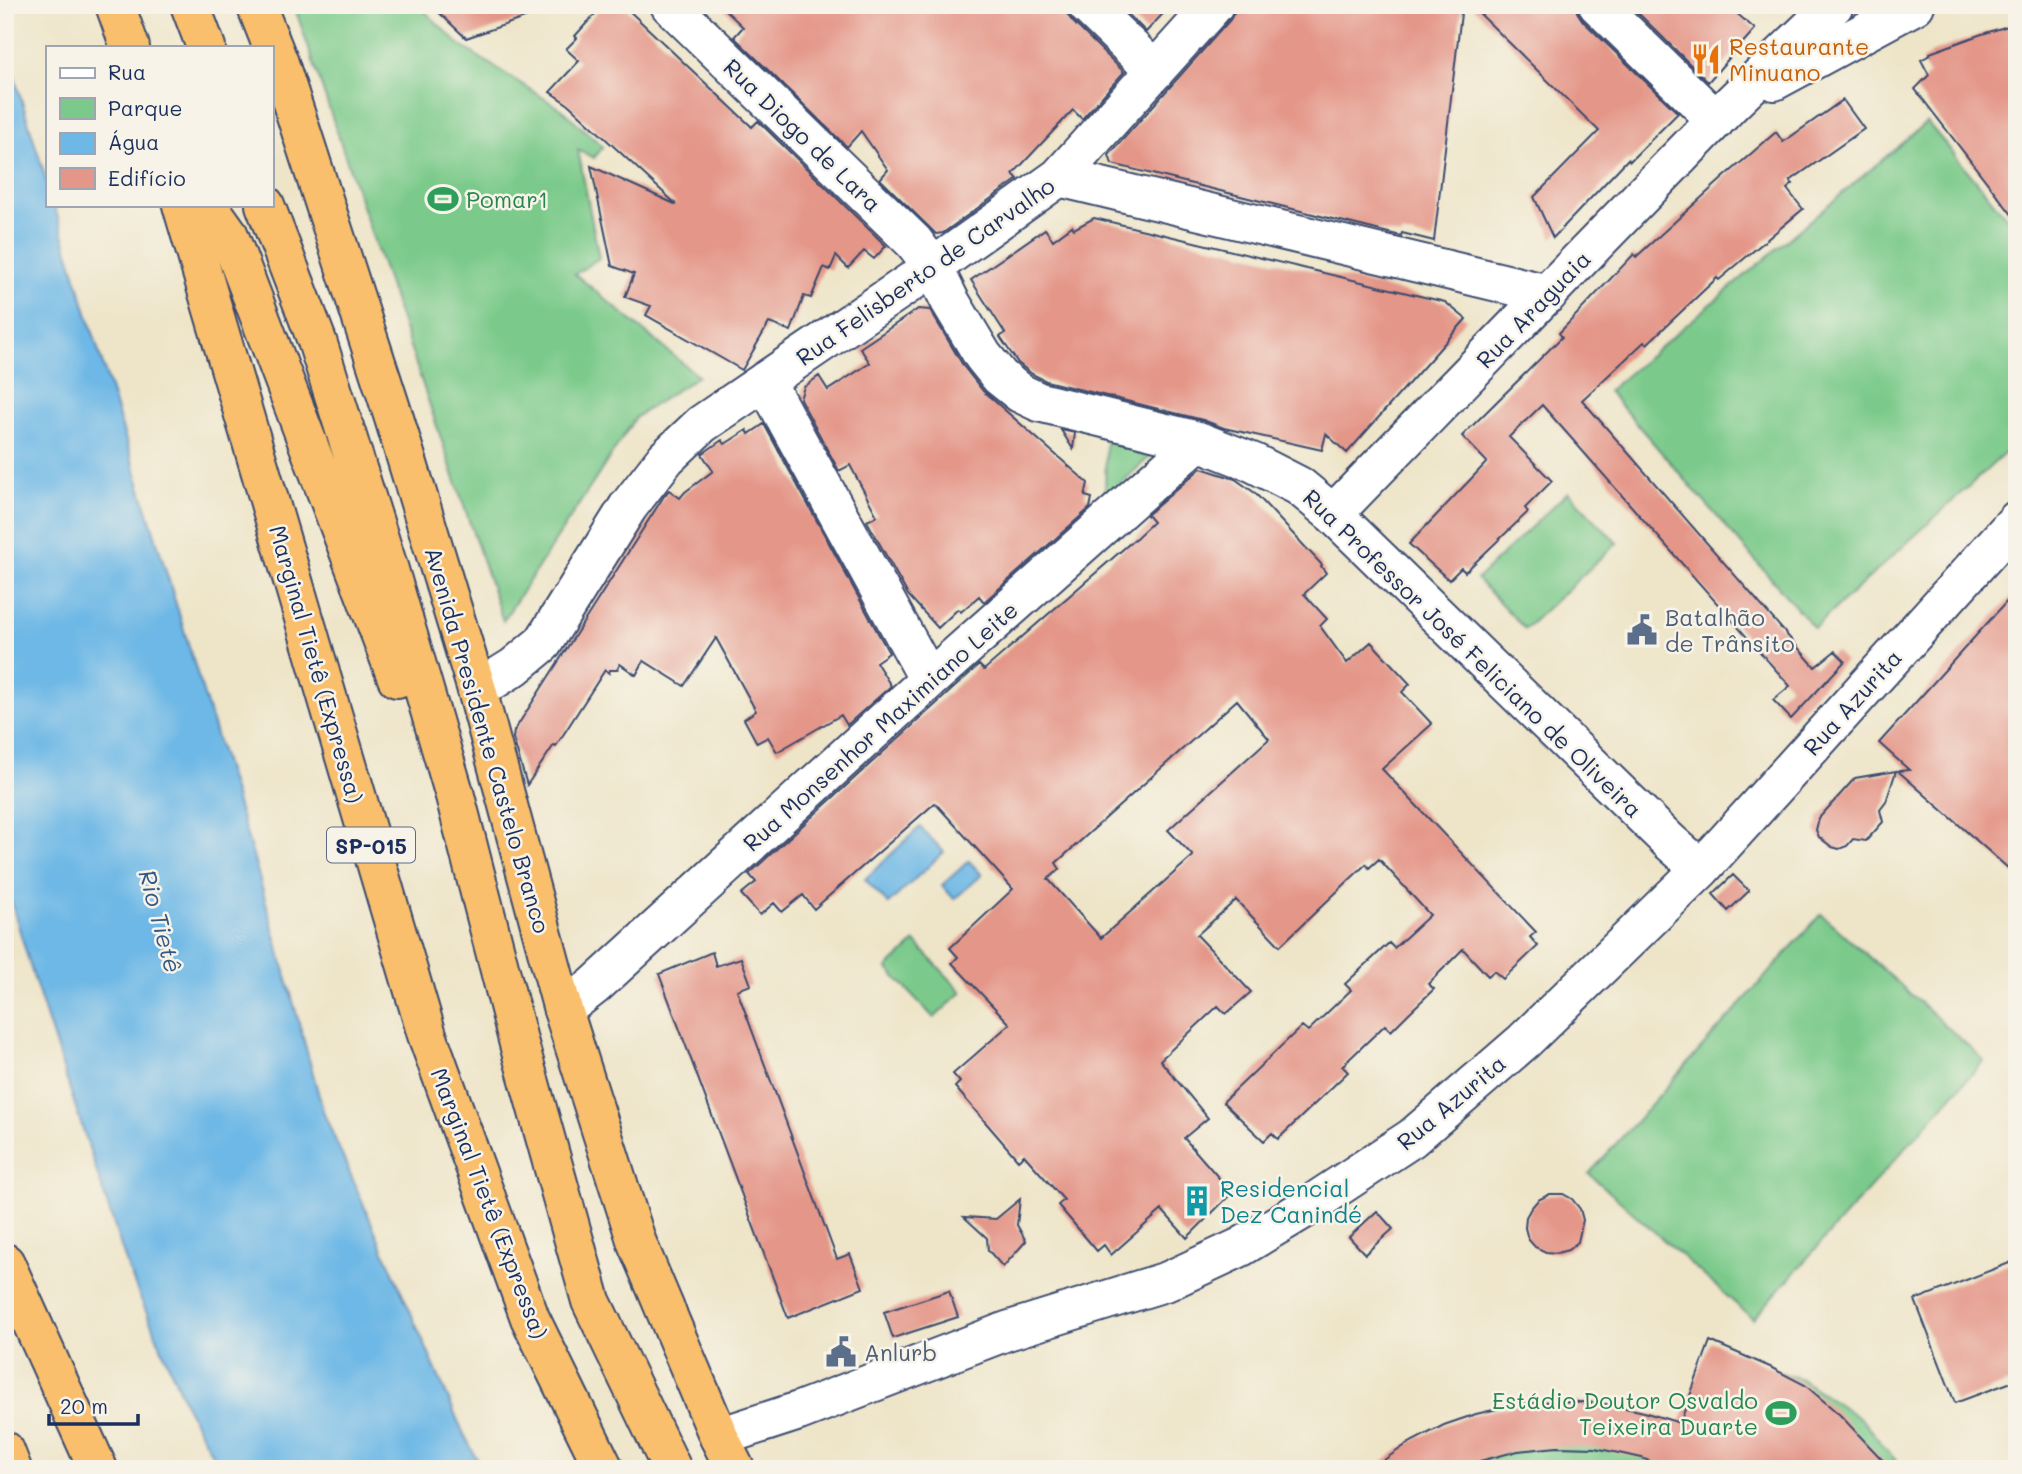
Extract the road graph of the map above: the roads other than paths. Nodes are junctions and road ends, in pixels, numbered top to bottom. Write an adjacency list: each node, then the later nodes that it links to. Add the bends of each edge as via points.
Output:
1 (115, 5): 10 (highway)
2 (190, 5): 11 (highway)
3 (256, 5): 12 (highway, Avenida Presidente Castelo Branco)
4 (670, 5): 20 (street, Rua Diogo de Lara, via 914,242)
5 (1087, 5): 14 (street)
6 (1214, 5): 14 (street)
7 (1598, 5): 15 (street)
8 (1834, 5): 15 (street, Rua Araguaia)
9 (1915, 5): 15 (street, Rua Araguaia)
10 (130, 46)
11 (205, 46)
12 (272, 46)
13 (273, 48): 27 (highway, Avenida Presidente Castelo Branco)
14 (1155, 71): 16 (street)
15 (1724, 111): 21 (street, Rua Araguaia)
16 (1059, 177): 20 (street, Rua Felisberto de Carvalho); 21 (street, Rua Felisberto de Carvalho)
17 (182, 206): 36 (highway, Marginal Tietê (Expressa) / SP-015, via 427,1035 530,1318)
18 (209, 206): 28 (highway, via 228,233 423,747)
19 (265, 206): 28 (highway, via 317,341)
20 (933, 267): 22 (street, Rua Felisberto de Carvalho); 23 (street, Rua Professor José Feliciano de Oliveira, via 983,356 1020,393 1039,402)
21 (1548, 294): 24 (street, Rua Araguaia)
22 (765, 381): 26 (street); 27 (street, Rua Felisberto de Carvalho, via 702,424 666,458 628,507 543,643)
23 (1198, 442): 24 (street, Rua Professor José Feliciano de Oliveira, via 1298,486); 26 (street, Rua Monsenhor Maximiano Leite)
24 (1333, 514): 29 (street, Rua Professor José Feliciano de Oliveira)
25 (2017, 520): 29 (street, Rua Azurita)
26 (929, 680): 30 (street, Rua Monsenhor Maximiano Leite)
27 (478, 690): 30 (highway, Avenida Presidente Castelo Branco)
28 (454, 796): 37 (highway, via 591,1301)
29 (1701, 869): 33 (street, Rua Azurita, via 1524,1041 1412,1138 1241,1247 1168,1281 1007,1331 799,1412)
30 (563, 1010): 33 (highway, Avenida Presidente Castelo Branco, via 637,1243)
31 (5, 1263): 35 (highway)
32 (5, 1451): 34 (highway)
33 (727, 1453)
34 (12, 1469)
35 (98, 1469)
36 (604, 1469)
37 (673, 1469)

